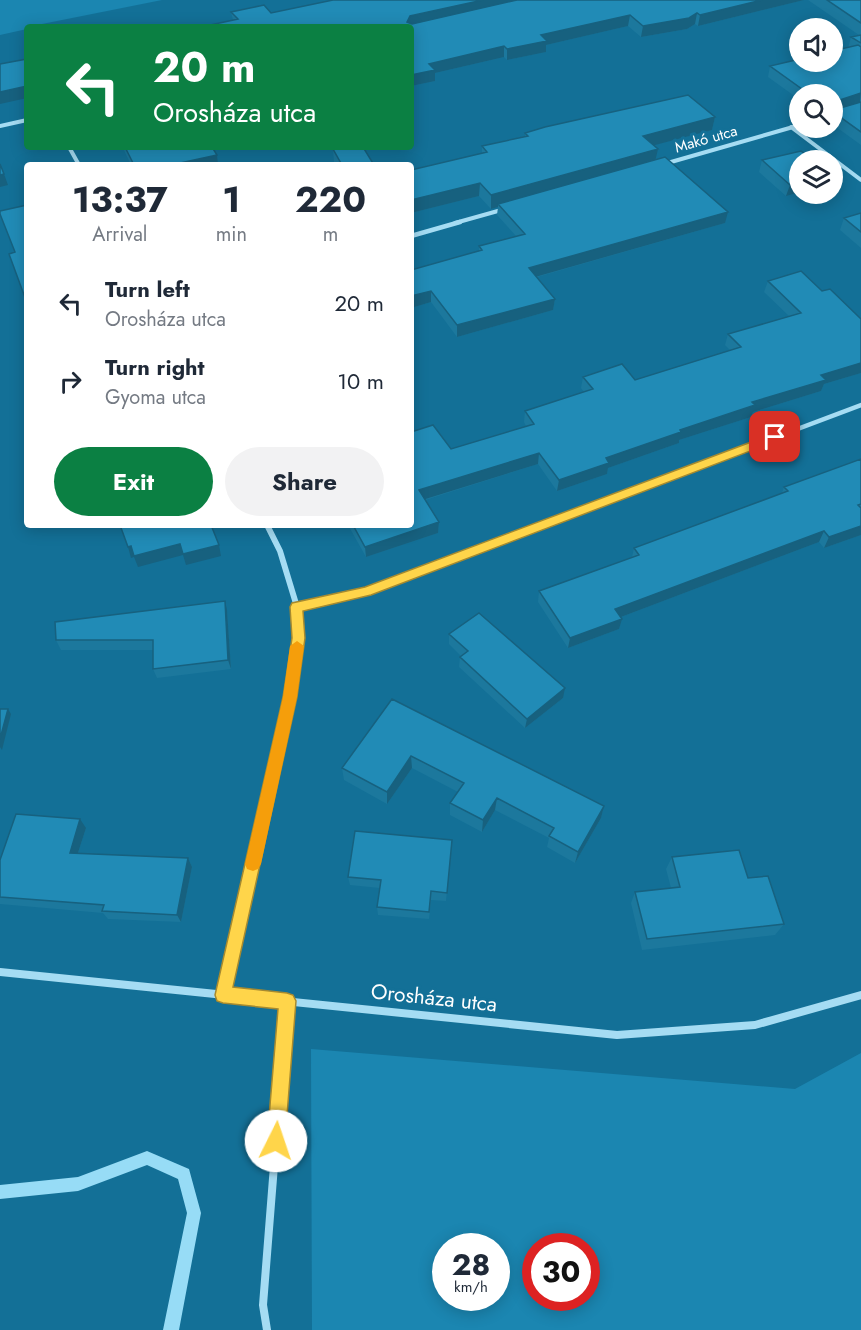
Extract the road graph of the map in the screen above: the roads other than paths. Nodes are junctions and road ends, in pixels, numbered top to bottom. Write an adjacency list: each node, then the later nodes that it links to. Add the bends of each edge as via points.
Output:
1 (24, 121): 2 (street)
2 (0, 126)
3 (789, 129): 5 (street, Makó utca)
4 (804, 138): 6 (street)
5 (653, 167)
6 (861, 180)
7 (515, 206): 8 (street)
8 (414, 235)
9 (861, 405): 11 (street, via 367,592)
10 (268, 528): 11 (street)
11 (297, 607): 13 (street, via 298,638 290,697)
12 (0, 972): 13 (street, Orosháza utca)
13 (223, 995): 15 (street, Orosháza utca)
14 (861, 995): 15 (street, Orosháza utca, via 755,1025 617,1035)
15 (287, 1001): 16 (street, via 263,1305)
16 (267, 1330)

